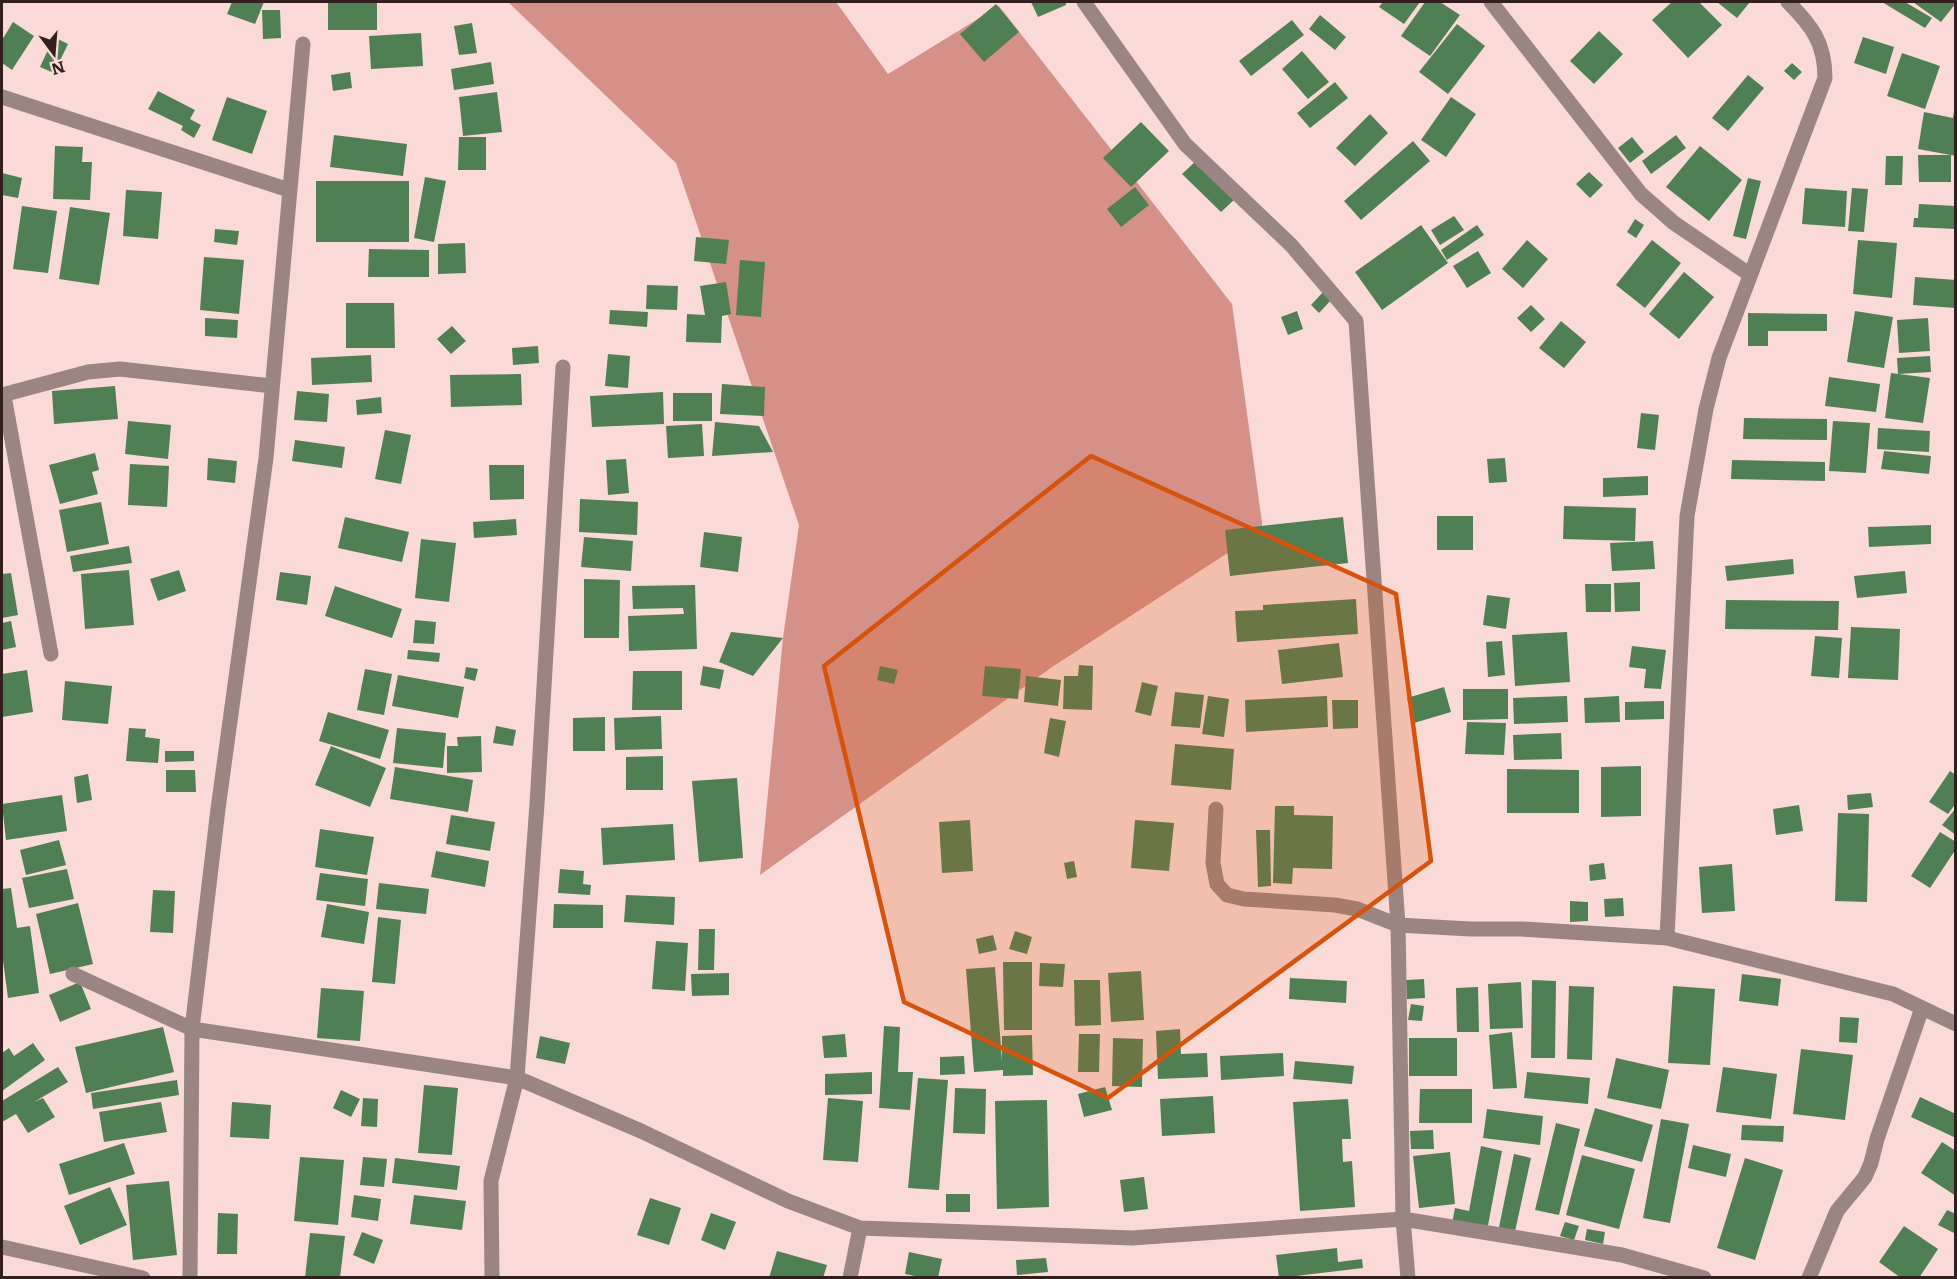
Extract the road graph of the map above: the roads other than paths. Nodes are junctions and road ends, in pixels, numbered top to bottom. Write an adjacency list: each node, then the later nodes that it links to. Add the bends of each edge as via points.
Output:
1 (1084, 2): 13 (street, via 1185,144 1291,245 1356,321)
2 (1491, 2): 7 (street, via 1641,194 1674,223)
3 (1788, 2): 7 (street, via 1807,20 1820,43 1825,78)
4 (303, 44): 6 (street)
5 (2, 97): 6 (street)
6 (289, 190): 9 (street)
7 (1749, 274): 14 (street, via 1719,358 1687,516)
8 (563, 367): 19 (street)
9 (272, 386): 10 (street, via 120,369 88,372); 18 (street)
10 (3, 396): 11 (street)
11 (51, 654)
12 (1216, 809): 13 (street, via 1213,863 1216,884 1227,895 1358,909)
13 (1398, 925): 14 (street); 20 (street)
14 (1667, 938): 16 (street, via 1893,994)
15 (73, 974): 18 (street)
16 (1922, 1008): 17 (street); 29 (street, via 1871,1163 1865,1177 1837,1211)
17 (1956, 1024)
18 (192, 1029): 19 (street); 24 (street)
19 (517, 1078): 21 (street, via 788,1201); 25 (street, via 491,1181)
20 (1403, 1220): 21 (street, via 1132,1238); 27 (street); 28 (street, via 1622,1255)
21 (860, 1228): 26 (street)
22 (2, 1247): 23 (street)
23 (143, 1278)
24 (190, 1278)
25 (492, 1278)
26 (850, 1278)
27 (1408, 1278)
28 (1704, 1278)
29 (1809, 1278)

